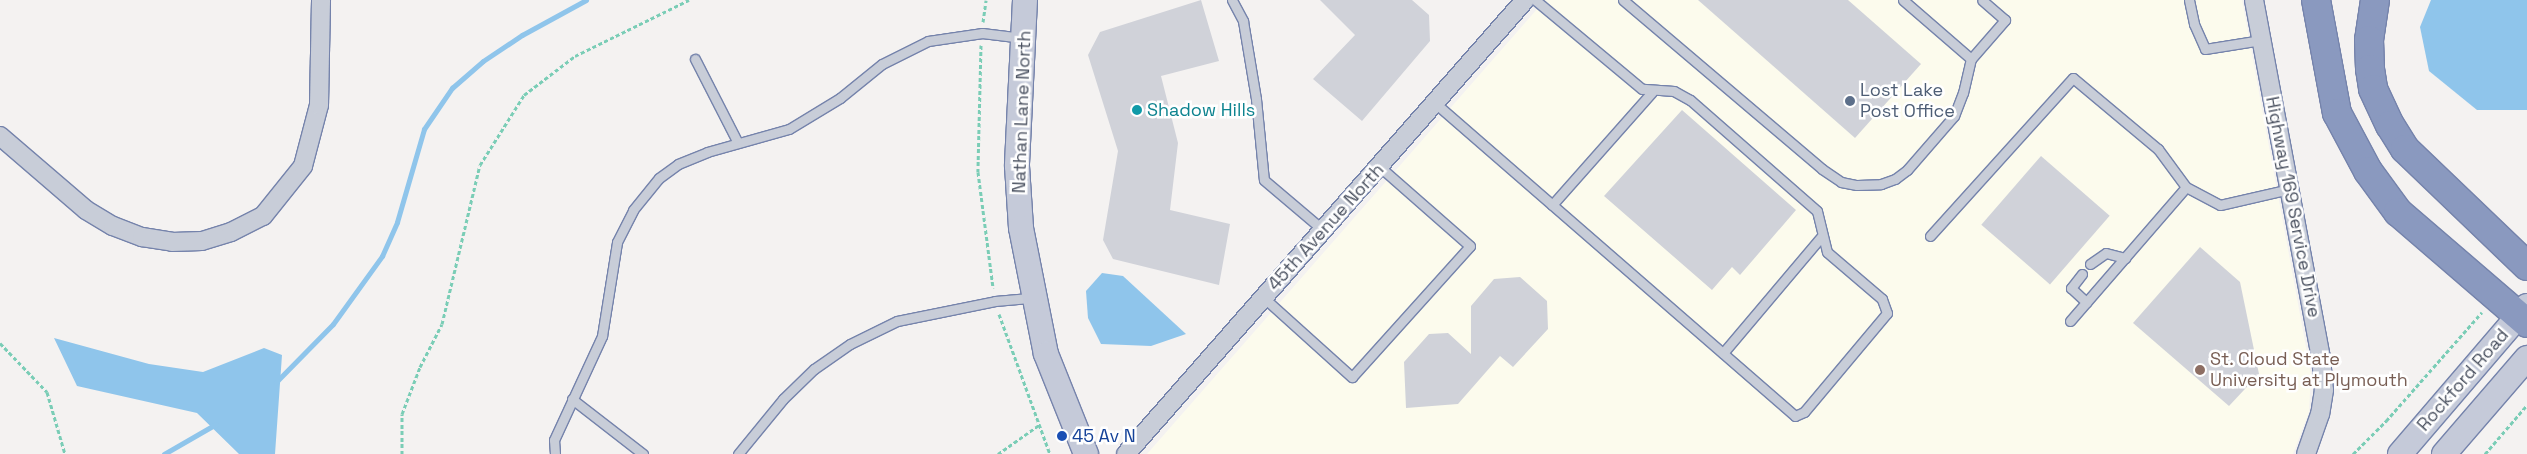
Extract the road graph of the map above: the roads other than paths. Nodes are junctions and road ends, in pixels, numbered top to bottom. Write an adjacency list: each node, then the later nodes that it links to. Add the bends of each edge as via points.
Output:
1 (321, 0): 19 (street, via 319,105 303,166 263,216 231,232 202,241 172,242 142,237 113,226 86,210)
2 (1025, 0): 13 (street, Nathan Lane North)
3 (1232, 0): 25 (lane, via 1245,30 1264,180)
4 (1525, 0): 18 (street, 45th Avenue North)
5 (1535, 0): 17 (lane, via 1642,89)
6 (1903, 0): 16 (lane)
7 (1982, 0): 16 (lane, via 2005,20)
8 (2189, 0): 14 (lane, via 2194,24 2206,50)
9 (2254, 0): 14 (street, Highway 169 Service Drive)
10 (2316, 0): 35 (highway, via 2337,113 2368,171 2398,212 2495,295)
11 (2375, 0): 30 (highway, via 2369,40 2370,69 2374,89 2390,125 2405,149)
12 (1627, 1): 16 (lane, via 1822,169 1841,182 1858,185 1881,184 1907,170 1954,116)
13 (1024, 38): 20 (lane, via 982,33 928,41 882,64 840,98 790,129); 33 (street, Nathan Lane North, via 1017,166 1021,228)
14 (2262, 40): 23 (street, Highway 169 Service Drive)
15 (695, 59): 20 (lane)
16 (1971, 59)
17 (1652, 92): 24 (lane); 27 (lane, via 1674,91 1690,100 1817,211)
18 (1435, 103): 21 (street, 45th Avenue North); 24 (lane)
19 (0, 136)
20 (738, 143): 39 (lane, via 678,164 659,178 633,210 617,242 602,336)
21 (1380, 167): 25 (street, 45th Avenue North); 32 (lane, via 1470,246 1352,377)
22 (2186, 187): 23 (lane, via 2220,205); 26 (lane, via 2158,149 2073,78); 28 (lane)
23 (2290, 189): 45 (street, Highway 169 Service Drive, via 2321,357 2324,390 2320,414)
24 (1552, 205): 37 (lane)
25 (1323, 230): 32 (street, 45th Avenue North)
26 (1930, 236)
27 (1822, 237): 37 (lane); 37 (lane, via 1827,252 1882,299 1887,313 1804,412 1795,416)
28 (2125, 258): 29 (lane, via 2106,253); 34 (lane)
29 (2090, 264)
30 (2527, 266)
31 (2082, 274): 34 (lane, via 2072,288)
32 (1264, 297): 44 (street, 45th Avenue North)
33 (1032, 298): 42 (lane, via 995,301 897,320 850,344 814,369 789,393); 43 (street, Nathan Lane North, via 1046,354)
34 (2086, 302): 36 (lane)
35 (2524, 315): 46 (street, Rockford Road)
36 (2070, 322)
37 (1723, 353)
38 (2527, 358): 47 (street, Rockford Road)
39 (572, 398): 40 (lane, via 554,440); 41 (lane)
40 (555, 454)
41 (643, 454)
42 (738, 454)
43 (1086, 454)
44 (1126, 454)
45 (2306, 454)
46 (2400, 454)
47 (2444, 454)

